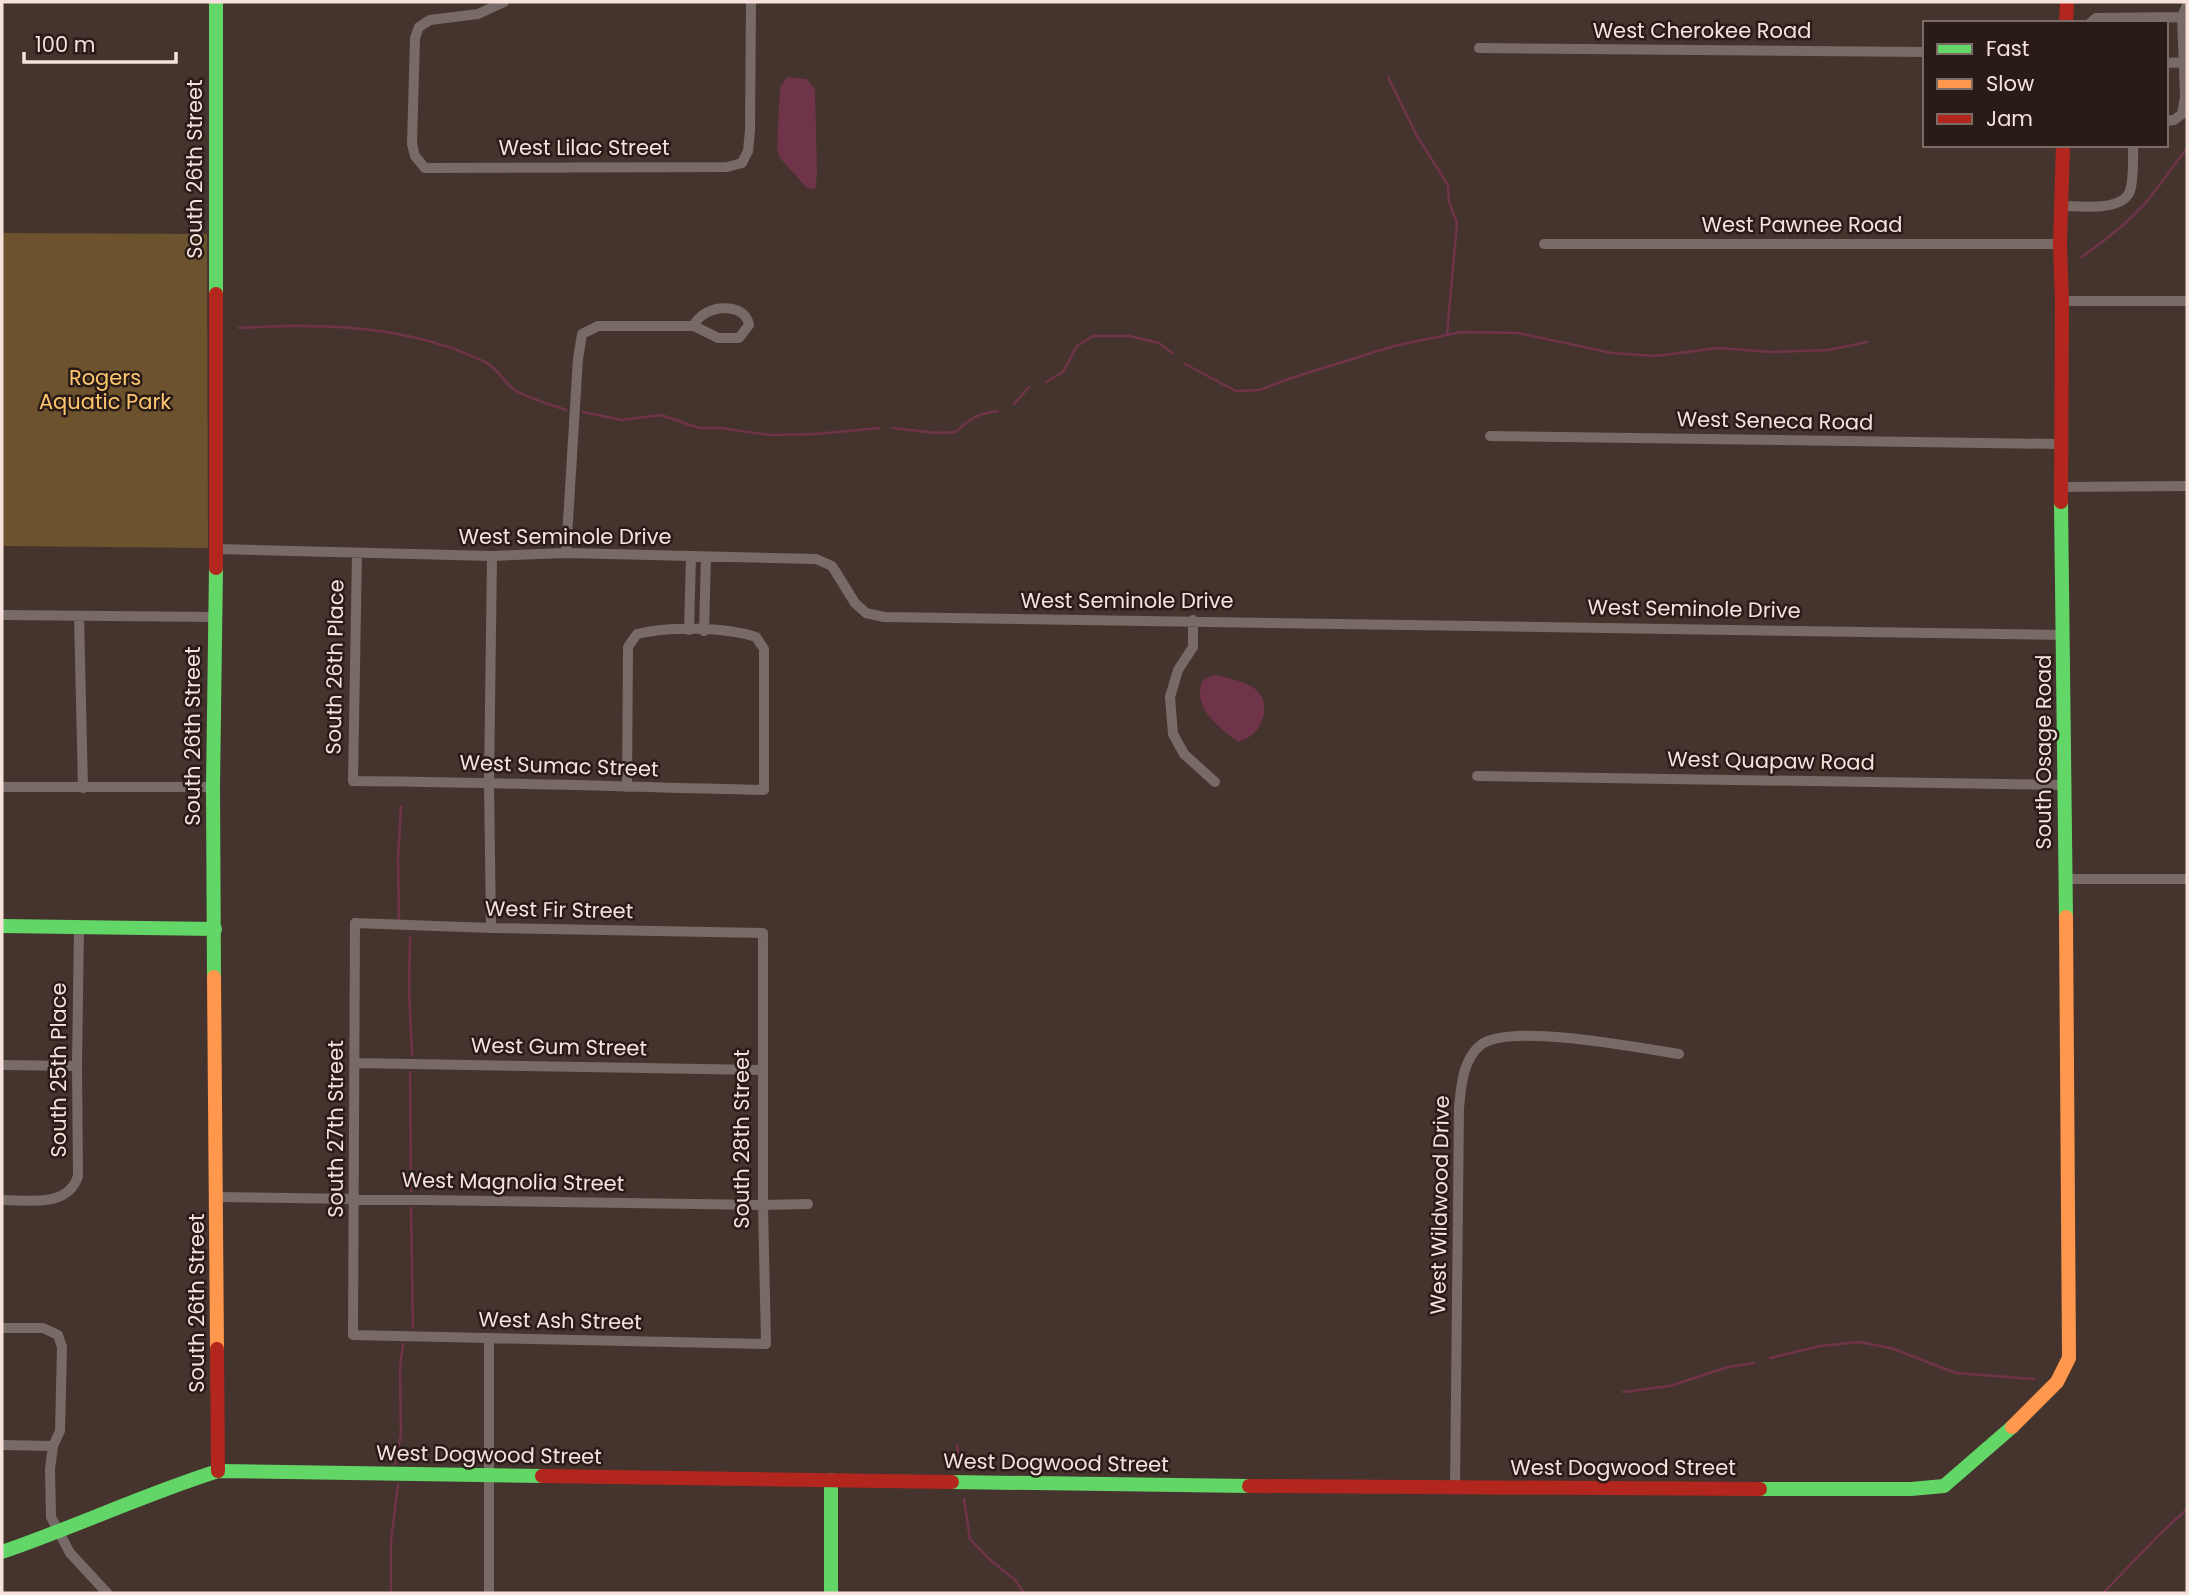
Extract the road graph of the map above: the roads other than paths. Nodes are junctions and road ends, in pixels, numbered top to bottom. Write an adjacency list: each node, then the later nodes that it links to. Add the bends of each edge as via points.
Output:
1 (216, 2): 26 (street, South 26th Street)
2 (504, 2): 3 (street, West Lilac Street, via 478,14 430,20 419,27 412,144 425,168 727,167 742,163 750,130)
3 (751, 2)
4 (2067, 2): 7 (street)
5 (2187, 5): 6 (street)
6 (2182, 16): 8 (street); 11 (street)
7 (2066, 21)
8 (2092, 21)
9 (1479, 48): 10 (street, West Cherokee Road)
10 (1923, 52)
11 (2186, 62): 12 (street); 13 (street, via 2182,114)
12 (2168, 63)
13 (2168, 121)
14 (2063, 147): 16 (street, South Osage Road)
15 (2133, 147): 16 (street, via 2130,190 2124,200)
16 (2061, 206): 18 (street, South Osage Road)
17 (1544, 244): 18 (street, West Pawnee Road)
18 (2060, 244): 19 (street, South Osage Road)
19 (2062, 301): 20 (street); 23 (street, South Osage Road)
20 (2187, 301)
21 (694, 326): 21 (street, via 725,340 739,338 749,325 744,312 725,309 701,316); 28 (street, via 598,326 582,334)
22 (1490, 436): 23 (street, West Seneca Road)
23 (2060, 444): 25 (street, South Osage Road)
24 (2187, 486): 25 (street)
25 (2061, 487): 38 (street, South Osage Road)
26 (216, 549): 27 (street, West Seminole Drive); 34 (street, South 26th Street)
27 (357, 553): 29 (street, West Seminole Drive); 40 (street, South 26th Place)
28 (566, 553): 29 (street, West Seminole Drive); 30 (street, West Seminole Drive)
29 (492, 556): 41 (street)
30 (691, 557): 31 (street, West Seminole Drive); 36 (street)
31 (706, 557): 35 (street, West Seminole Drive, via 816,559 832,566 866,613 884,617); 37 (street)
32 (2, 615): 33 (street)
33 (79, 615): 34 (street); 46 (street)
34 (215, 617): 45 (street, South 26th Street)
35 (1193, 620): 38 (street, West Seminole Drive); 42 (street, via 1193,648 1178,670 1170,697 1173,734 1184,754)
36 (690, 630): 37 (street); 47 (street, via 637,634 628,647)
37 (704, 631): 47 (street, West Sumac Street, via 737,631 757,637 764,649 764,790)
38 (2064, 635): 43 (street, South Osage Road)
39 (1477, 776): 43 (street, West Quapaw Road)
40 (353, 781): 41 (street, West Sumac Street)
41 (489, 782): 47 (street, West Sumac Street); 53 (street)
42 (1215, 782)
43 (2064, 785): 48 (street, South Osage Road)
44 (2, 787): 46 (street)
45 (213, 787): 46 (street); 54 (street, South 26th Street)
46 (83, 788)
47 (627, 788)
48 (2066, 879): 49 (street); 70 (street, South Osage Road)
49 (2187, 879)
50 (355, 923): 53 (street, West Fir Street); 57 (street, South 27th Street)
51 (2, 926): 52 (street)
52 (79, 927): 54 (street); 59 (street, South 25th Place)
53 (491, 928): 55 (street, West Fir Street)
54 (215, 929): 61 (street, South 26th Street)
55 (763, 933): 60 (street, South 28th Street)
56 (1679, 1055): 76 (street, West Wildwood Drive, via 1601,1041 1519,1036 1494,1038 1481,1045 1466,1064 1459,1108)
57 (355, 1063): 60 (street, West Gum Street); 62 (street, South 27th Street)
58 (2, 1065): 59 (street)
59 (77, 1066): 63 (street, South 25th Place, via 76,1183 52,1200)
60 (762, 1070): 65 (street, South 28th Street)
61 (217, 1197): 62 (street, West Magnolia Street); 73 (street, South 26th Street)
62 (355, 1198): 65 (street, West Magnolia Street); 67 (street, South 27th Street)
63 (2, 1200)
64 (808, 1204): 65 (street, West Magnolia Street)
65 (763, 1205): 69 (street, South 28th Street)
66 (2, 1328): 72 (street, via 43,1328 58,1335 62,1347 60,1431)
67 (353, 1335): 68 (street, West Ash Street)
68 (489, 1339): 69 (street, West Ash Street); 74 (street)
69 (766, 1344)
70 (2069, 1358): 76 (street, West Dogwood Street, via 2057,1382 2029,1412 1944,1486)
71 (2, 1445): 72 (street)
72 (53, 1446): 77 (street, via 51,1517)
73 (218, 1471): 74 (street, West Dogwood Street); 77 (street, West Dogwood Street)
74 (489, 1476): 75 (street, West Dogwood Street); 80 (street)
75 (831, 1480): 76 (street, West Dogwood Street); 81 (street)
76 (1455, 1488)
77 (58, 1533): 78 (street, West Dogwood Street); 79 (street)
78 (2, 1552)
79 (107, 1593)
80 (489, 1593)
81 (831, 1593)

